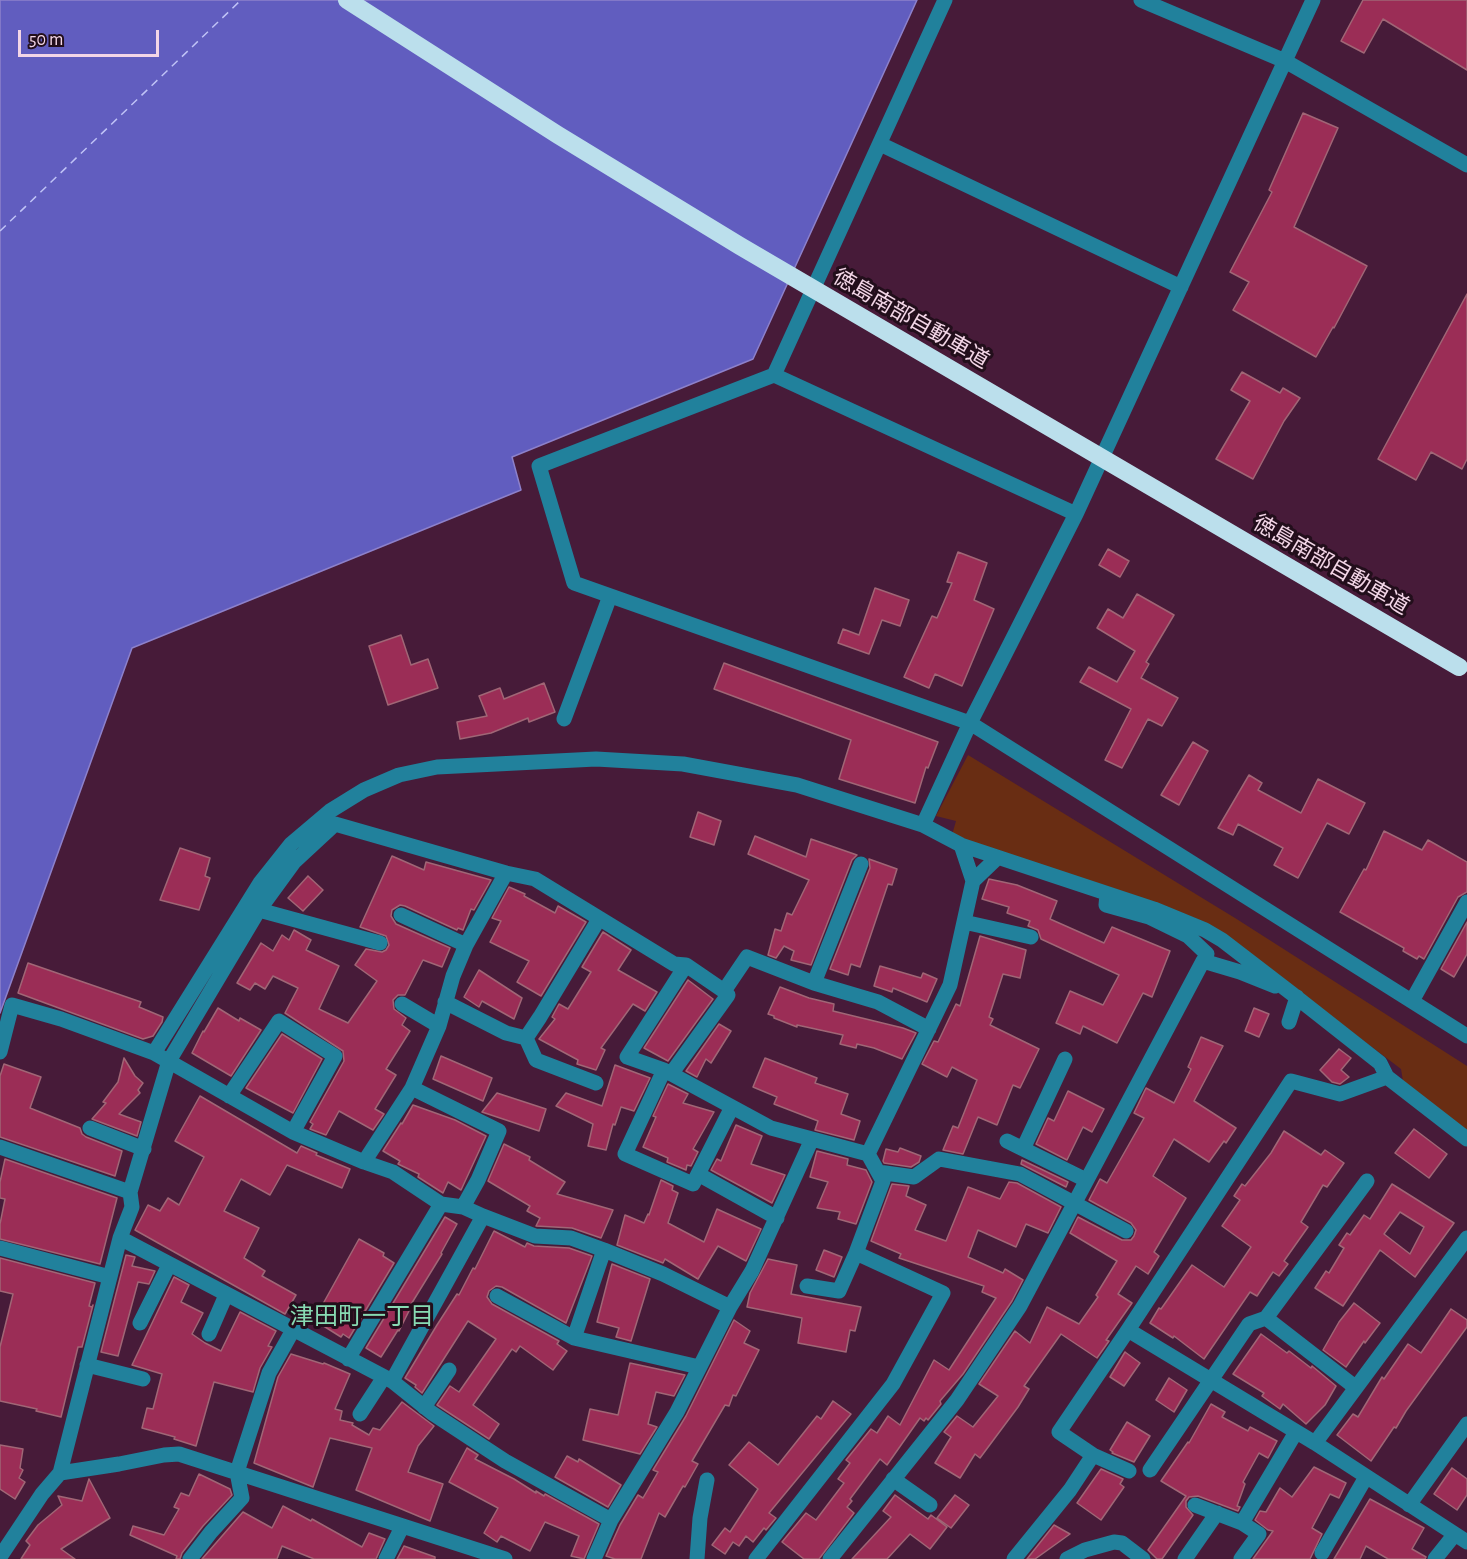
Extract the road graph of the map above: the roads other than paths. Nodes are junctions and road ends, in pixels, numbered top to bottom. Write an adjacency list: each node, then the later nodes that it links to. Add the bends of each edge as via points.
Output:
1 (347, 0): 12 (highway, 徳島南部自動車道, bridge, via 740,246)
2 (945, 0): 6 (street)
3 (1141, 0): 5 (street)
4 (1313, 0): 5 (street)
5 (1285, 61): 7 (street); 8 (street)
6 (880, 144): 8 (street); 9 (street)
7 (1467, 165)
8 (1181, 287): 10 (street)
9 (774, 375): 10 (street); 11 (street, via 539,466 574,583)
10 (1076, 514): 14 (street)
11 (610, 596): 13 (street); 14 (street)
12 (1459, 667)
13 (564, 719)
14 (970, 723): 15 (street); 36 (street)
15 (923, 825): 16 (street); 45 (street, via 797,785 683,764 596,759 437,767 399,775 330,811 291,844 260,884)
16 (961, 845): 17 (street); 20 (street)
17 (997, 858): 20 (street); 23 (street)
18 (861, 864): 33 (street)
19 (506, 873): 22 (street, via 335,824 294,862); 25 (street, via 535,879); 30 (street)
20 (973, 881): 26 (street)
21 (1467, 902): 36 (street)
22 (260, 910): 29 (street); 47 (street)
23 (1152, 913): 27 (street); 31 (street, via 1188,936)
24 (401, 915): 30 (street)
25 (599, 919): 32 (street, via 674,964); 43 (street)
26 (964, 922): 28 (street); 41 (street, via 950,985)
27 (1216, 936): 31 (street); 35 (street)
28 (1031, 937)
29 (380, 943)
30 (466, 945): 37 (street)
31 (1205, 958): 35 (street); 66 (street)
32 (686, 965): 34 (street); 48 (street, via 627,1057)
33 (814, 983): 34 (street, via 747,957); 41 (street, via 878,1002)
34 (724, 991): 48 (street, via 728,995)
35 (1294, 995): 39 (street); 49 (street, via 1380,1064)
36 (1412, 1001): 42 (street)
37 (445, 1002): 40 (street); 43 (street, via 506,1034)
38 (402, 1004): 40 (street)
39 (1289, 1022)
40 (439, 1026): 51 (street)
41 (928, 1029): 62 (street)
42 (1467, 1035)
43 (526, 1038): 50 (street, via 536,1060)
44 (0, 1052): 45 (street, via 12,1005)
45 (154, 1053): 47 (street)
46 (1065, 1059): 61 (street)
47 (169, 1061): 52 (street); 60 (street)
48 (668, 1072): 53 (street); 65 (street, via 625,1154 693,1184)
49 (1387, 1077): 57 (street); 89 (street, via 1340,1094 1291,1081)
50 (596, 1083)
51 (412, 1088): 63 (street); 71 (street, via 499,1131)
52 (229, 1096): 55 (street); 55 (street, via 279,1021 335,1056)
53 (732, 1107): 56 (street, via 771,1128); 65 (street)
54 (90, 1128): 60 (street)
55 (293, 1132): 63 (street)
56 (812, 1139): 62 (street); 73 (street)
57 (1467, 1139)
58 (1007, 1141): 61 (street)
59 (0, 1147): 68 (street)
60 (144, 1149): 68 (street)
61 (1023, 1149): 66 (street)
62 (868, 1154): 64 (street)
63 (364, 1162): 70 (street, via 393,1172)
64 (878, 1172): 69 (street, via 914,1177 939,1159 1020,1174); 79 (street, via 883,1181)
65 (698, 1174): 73 (street)
66 (1086, 1180): 69 (street)
67 (1367, 1181): 86 (street)
68 (130, 1192): 75 (street, via 132,1207)
69 (1074, 1202): 74 (street); 111 (street, via 1020,1306 957,1400)
70 (441, 1204): 71 (street); 92 (street)
71 (463, 1206): 72 (street)
72 (483, 1216): 78 (street, via 535,1236 571,1239); 97 (street)
73 (777, 1218): 85 (street, via 753,1271)
74 (1126, 1231)
75 (120, 1238): 80 (street); 81 (street)
76 (1467, 1238): 99 (street)
77 (0, 1248): 81 (street)
78 (604, 1250): 85 (street); 91 (street)
79 (856, 1253): 82 (street, via 838,1291); 128 (street, via 943,1293 893,1384)
80 (170, 1265): 83 (street); 87 (street)
81 (110, 1277): 93 (street)
82 (807, 1286)
83 (226, 1295): 88 (street); 90 (street)
84 (497, 1296): 91 (street)
85 (730, 1307): 94 (street)
86 (1266, 1318): 98 (street, via 1249,1324); 99 (street)
87 (140, 1323)
88 (293, 1330): 92 (street); 108 (street, via 269,1373)
89 (1128, 1330): 98 (street); 105 (street, via 1059,1432)
90 (209, 1334)
91 (574, 1338): 94 (street)
92 (348, 1359): 97 (street)
93 (87, 1365): 96 (street); 109 (street)
94 (699, 1367): 117 (street, via 677,1412)
95 (449, 1370): 100 (street)
96 (143, 1379)
97 (388, 1379): 100 (street); 101 (street)
98 (1211, 1381): 103 (street); 106 (street)
99 (1355, 1387): 104 (street)
100 (424, 1407): 117 (street, via 505,1461)
101 (360, 1414)
102 (1467, 1424): 114 (street)
103 (1296, 1432): 104 (street); 118 (street)
104 (1315, 1443): 110 (street)
105 (1093, 1455): 107 (street); 130 (street)
106 (1150, 1470)
107 (1129, 1471)
108 (237, 1472): 109 (street, via 179,1454); 119 (street); 124 (street, via 242,1498)
109 (60, 1473): 122 (street)
110 (1366, 1477): 114 (street); 121 (street)
111 (893, 1479): 115 (street); 129 (street)
112 (707, 1480): 127 (street)
113 (1196, 1505): 116 (street)
114 (1409, 1505): 120 (street)
115 (930, 1506)
116 (1216, 1513): 118 (street); 133 (street)
117 (611, 1520): 126 (street)
118 (1242, 1523): 134 (street, via 1259,1534)
119 (402, 1527): 123 (street); 125 (street)
120 (1461, 1538): 135 (street)
121 (1322, 1553)
122 (0, 1557)
123 (498, 1558)
124 (190, 1559)
125 (386, 1559)
126 (594, 1559)
127 (697, 1559)
128 (756, 1559)
129 (830, 1559)
130 (1014, 1559)
131 (1067, 1559): 132 (street, via 1114,1542 1122,1543)
132 (1143, 1559)
133 (1185, 1559)
134 (1241, 1559)
135 (1435, 1559)

